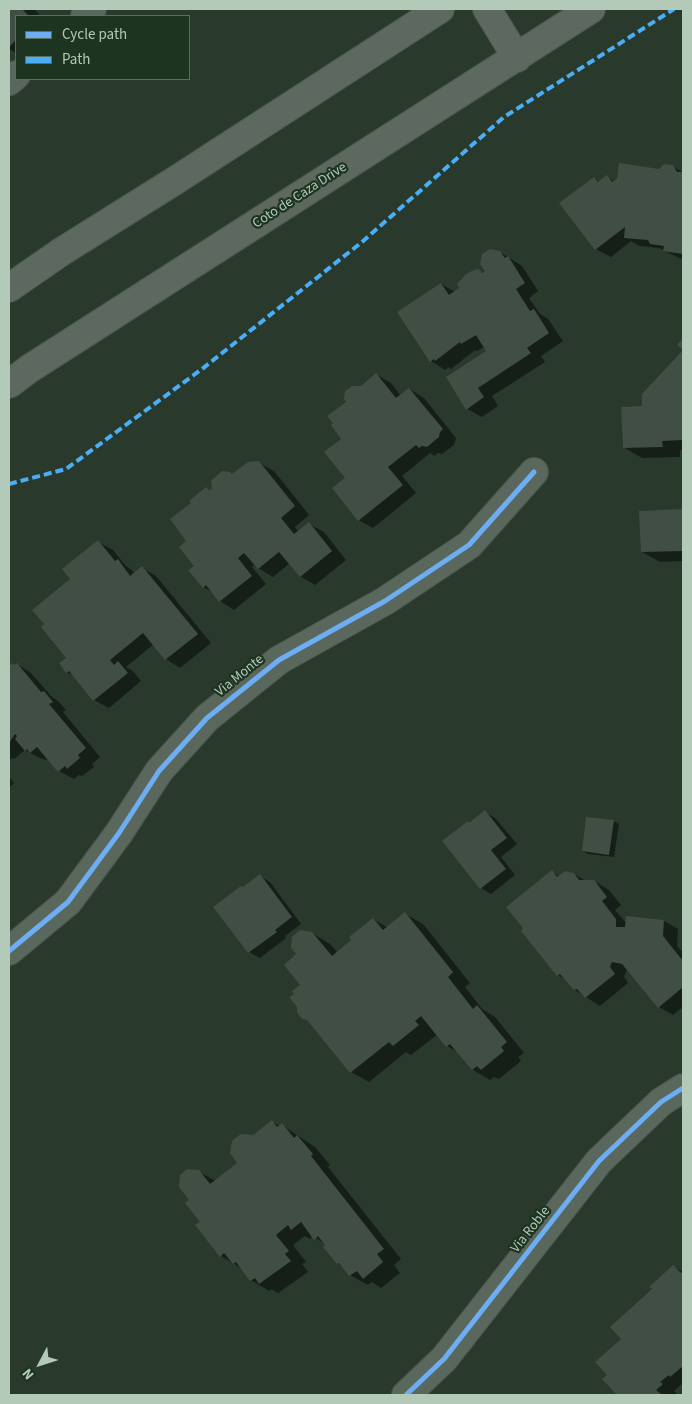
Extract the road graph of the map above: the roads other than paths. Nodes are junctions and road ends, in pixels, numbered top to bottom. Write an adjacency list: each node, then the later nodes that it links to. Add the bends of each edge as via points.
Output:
1 (440, 9): 5 (main road)
2 (487, 9): 4 (main road)
3 (591, 9): 4 (main road, Coto de Caza Drive)
4 (517, 58): 6 (main road, Coto de Caza Drive)
5 (9, 288)
6 (9, 384)
7 (534, 472): 8 (street, Via Monte, via 469,545 385,601 279,660 206,718 159,771 119,833 68,902)
8 (9, 951)
9 (683, 1088): 10 (street, Via Roble, via 661,1102 599,1162 444,1359)
10 (406, 1395)

